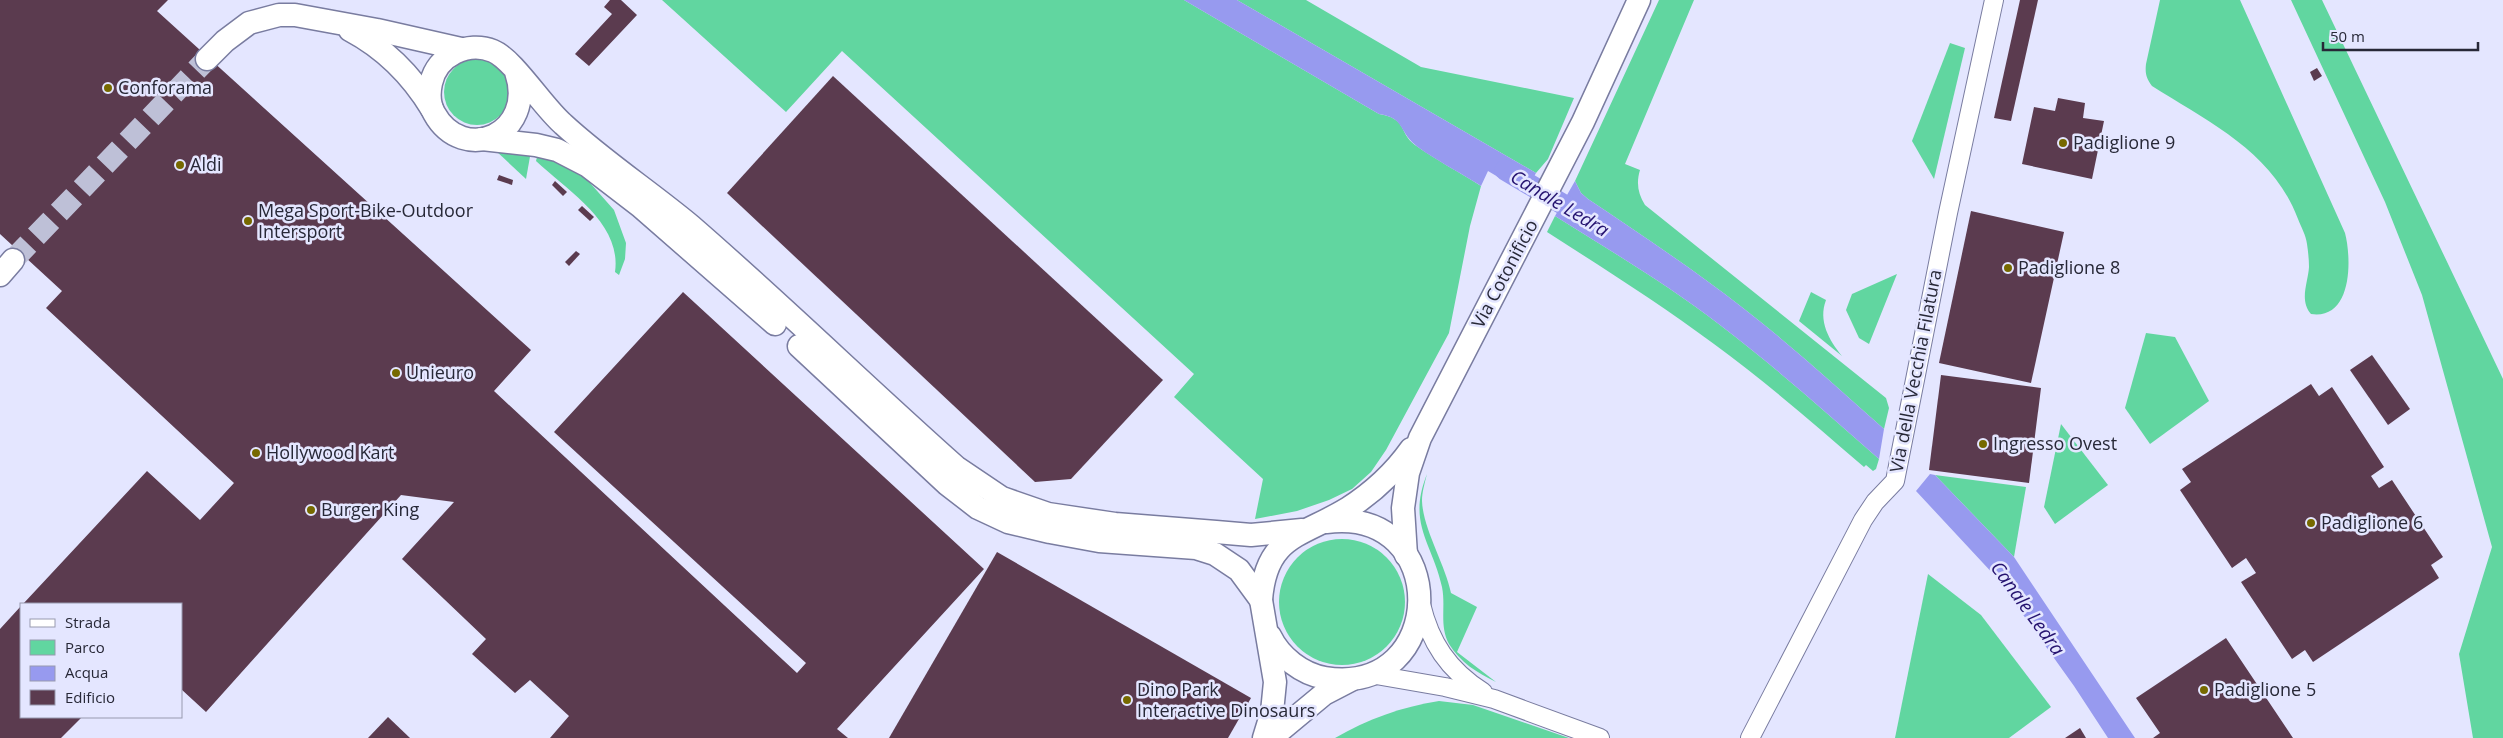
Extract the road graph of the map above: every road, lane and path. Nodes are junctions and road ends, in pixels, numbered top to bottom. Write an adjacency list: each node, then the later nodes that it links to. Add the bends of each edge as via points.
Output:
1 (1639, 0): 9 (street, Via Cotonificio, via 1583,122)
2 (1994, 0): 20 (street, Via della Vecchia Filatura, via 1895,481 1863,520)
3 (338, 23): 4 (street); 5 (street, via 295,15 263,18 238,30); 7 (street, via 368,40 394,62)
4 (461, 49): 6 (street, via 480,48 495,52); 7 (street, via 437,68 431,81 429,96)
5 (208, 59)
6 (516, 72): 8 (street, via 521,86 521,101 516,115 508,127); 10 (street, via 562,124 691,227 956,467 1002,498 1048,514 1116,524 1251,534)
7 (433, 111): 8 (street, via 444,127 455,135)
8 (481, 139): 12 (street, via 557,150 572,156 608,181 780,328 947,484 978,508 1008,522 1050,532 1099,541 1196,548 1215,554 1238,570)
9 (1420, 438): 10 (street, Via Cotonificio, via 1382,483 1348,508); 11 (street, Via Cotonificio, via 1408,473 1403,508)
10 (1312, 526): 11 (street, Via Cotonificio, via 1354,521 1384,533); 12 (street, Via Cotonificio, via 1280,548 1264,579)
11 (1406, 555): 13 (street, Via Cotonificio, via 1417,578)
12 (1261, 600): 14 (street, Via Cotonificio)
13 (1420, 603): 15 (street, Via Cotonificio, via 1414,630 1400,654 1386,666); 16 (street, via 1439,652 1470,684)
14 (1265, 623): 15 (street, Via Cotonificio, via 1276,645 1292,663 1320,677); 17 (street, Via Cotonificio, via 1276,682)
15 (1361, 677): 16 (street, via 1436,685); 18 (street, Via Cotonificio, via 1324,694)
16 (1494, 699): 19 (street)
17 (1264, 738)
18 (1271, 738)
19 (1600, 738)
20 (1750, 738)

